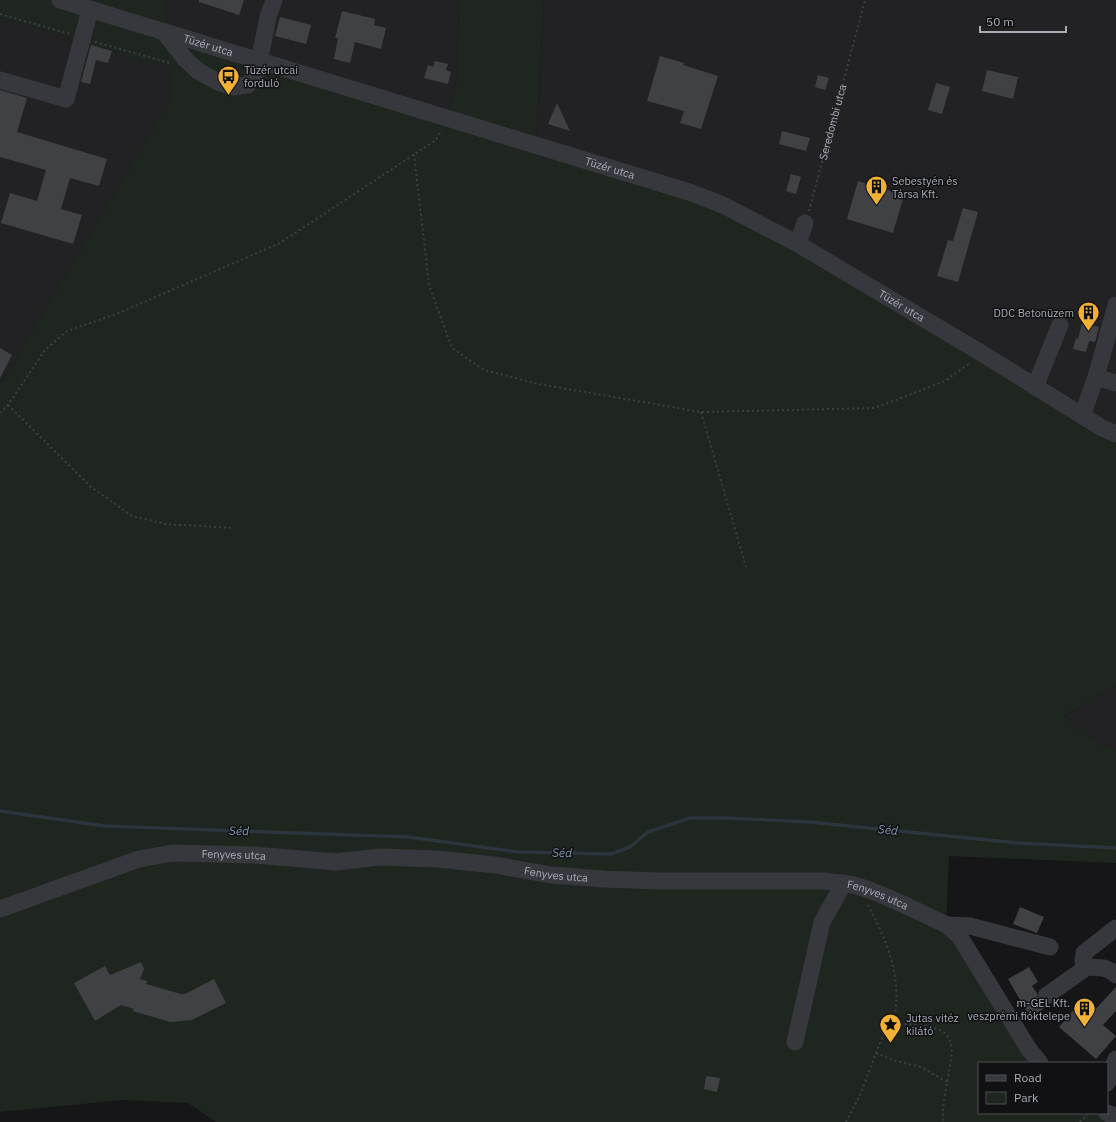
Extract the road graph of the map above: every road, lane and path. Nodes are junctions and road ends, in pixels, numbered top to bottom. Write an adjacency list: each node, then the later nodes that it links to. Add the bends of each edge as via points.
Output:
1 (60, 0): 4 (street, Tüzér utca)
2 (274, 0): 8 (street)
3 (865, 0): 13 (path, Seredombi utca)
4 (90, 10): 6 (street, Tüzér utca); 7 (street)
5 (0, 14): 7 (path)
6 (165, 32): 8 (street, Tüzér utca); 8 (street, via 185,59 198,71 220,83 233,87 248,85 257,72)
7 (82, 38): 9 (path); 10 (street, via 66,99)
8 (259, 61): 11 (street, Tüzér utca)
9 (173, 64)
10 (0, 80)
11 (447, 118): 12 (path, via 436,140); 14 (street, Tüzér utca, via 689,192 724,205)
12 (414, 154): 21 (path, via 280,243 119,313 67,331 45,350); 23 (path, via 429,285 452,348 484,370 538,384)
13 (806, 224): 14 (street)
14 (798, 244): 17 (street, Tüzér utca)
15 (1116, 305): 18 (street)
16 (1060, 325): 20 (street)
17 (983, 354): 20 (street, Tüzér utca); 23 (path, via 945,381 875,408)
18 (1096, 377): 19 (street); 24 (street)
19 (1116, 383)
20 (1035, 387): 24 (street, Tüzér utca)
21 (8, 405): 22 (path); 26 (path, via 92,487 132,516 165,524)
22 (0, 412)
23 (701, 412): 27 (path)
24 (1082, 416): 25 (street, Tüzér utca)
25 (1116, 434)
26 (233, 528)
27 (746, 567)
28 (850, 884): 29 (street, Fenyves utca, via 603,879 551,875 495,865 437,859 380,857 336,862 252,855 173,853 139,859); 30 (street, Fenyves utca, via 886,896); 36 (path, via 869,905 892,957 896,1007); 37 (street, via 822,922)
29 (0, 909)
30 (947, 925): 32 (street, via 970,926); 40 (street, Fenyves utca, via 960,937)
31 (1116, 928): 33 (street, via 1084,953 1083,961)
32 (1050, 947)
33 (1087, 967): 34 (street, via 1104,968); 35 (street)
34 (1116, 975)
35 (1046, 996)
36 (890, 1027): 38 (path, via 883,1035); 42 (path, via 905,1024 928,1026 945,1033 951,1046)
37 (795, 1042)
38 (876, 1053): 42 (path, via 896,1062 921,1067); 44 (path, via 860,1095)
39 (1116, 1058): 41 (street)
40 (1039, 1062)
41 (1108, 1081)
42 (947, 1082): 45 (path)
43 (1088, 1114): 46 (path)
44 (846, 1122)
45 (943, 1122)
46 (1080, 1122)

